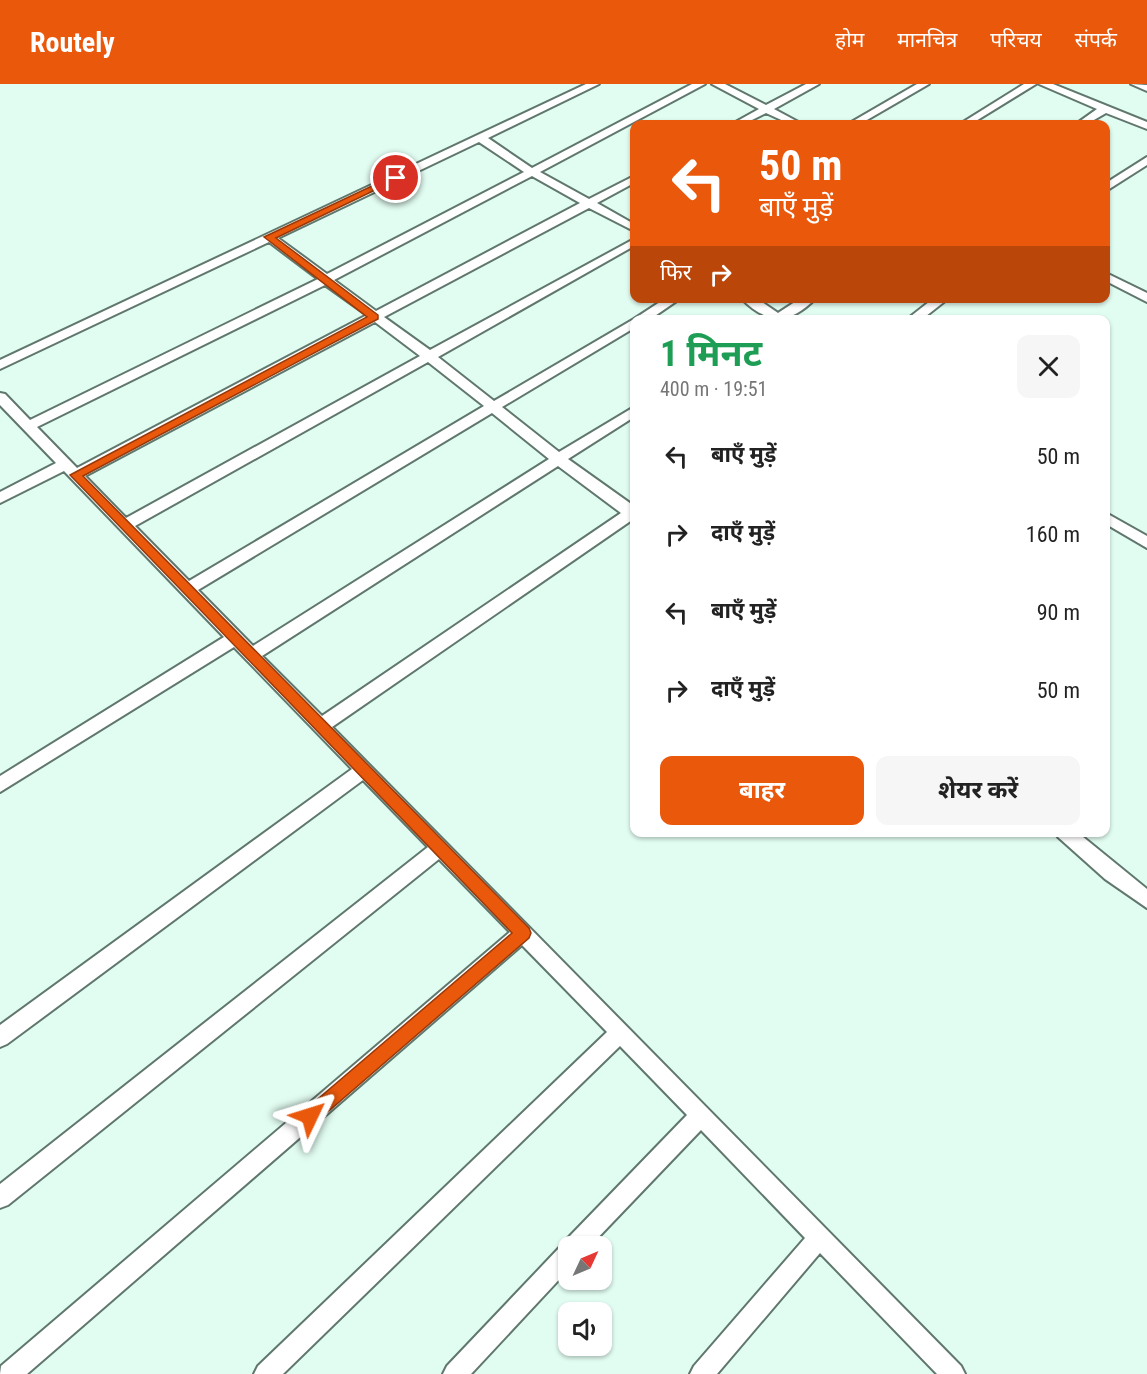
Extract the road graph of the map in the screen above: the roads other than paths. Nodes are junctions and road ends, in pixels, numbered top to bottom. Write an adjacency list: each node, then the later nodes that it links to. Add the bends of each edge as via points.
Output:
1 (594, 84): 18 (lane)
2 (700, 84): 20 (lane)
3 (717, 84): 10 (lane)
4 (814, 84): 10 (lane)
5 (924, 84): 14 (lane)
6 (1031, 84): 15 (lane)
7 (1044, 84): 11 (lane)
8 (1136, 84): 9 (lane)
9 (1147, 88)
10 (766, 109): 12 (lane); 13 (lane)
11 (1105, 109): 16 (lane); 17 (lane)
12 (745, 120)
13 (789, 120)
14 (861, 120)
15 (972, 120)
16 (1087, 120)
17 (1147, 126)
18 (480, 138): 20 (lane); 25 (lane)
19 (1147, 160): 22 (lane)
20 (530, 171): 23 (lane); 28 (lane)
21 (630, 181): 23 (lane)
22 (1110, 185)
23 (590, 203): 24 (lane); 38 (lane)
24 (630, 226)
25 (269, 237): 28 (lane); 41 (lane)
26 (630, 244): 40 (lane)
27 (1110, 279): 29 (lane)
28 (325, 280): 38 (lane); 45 (lane)
29 (1147, 298)
30 (667, 303): 34 (lane)
31 (754, 303): 35 (lane)
32 (802, 303): 36 (lane)
33 (936, 303): 37 (lane)
34 (648, 315)
35 (772, 315)
36 (784, 315)
37 (919, 315)
38 (374, 317): 40 (lane); 47 (lane)
39 (630, 324): 43 (lane)
40 (429, 356): 43 (lane); 52 (lane)
41 (0, 365)
42 (0, 397): 45 (lane)
43 (491, 408): 46 (lane); 54 (lane)
44 (630, 414): 46 (lane)
45 (28, 426): 47 (lane)
46 (558, 459): 49 (lane); 56 (lane)
47 (70, 470): 48 (lane); 52 (lane)
48 (0, 498)
49 (630, 510)
50 (630, 516): 57 (lane)
51 (1110, 520): 53 (lane)
52 (125, 525): 54 (lane)
53 (1147, 543)
54 (187, 589): 55 (lane)
55 (235, 638): 56 (lane); 59 (lane)
56 (252, 655): 57 (lane)
57 (321, 726): 58 (lane)
58 (363, 770): 61 (lane); 65 (lane)
59 (0, 785)
60 (1070, 837): 62 (lane)
61 (440, 848): 63 (lane); 67 (lane)
62 (1147, 900)
63 (523, 933): 64 (lane); 72 (lane)
64 (620, 1033): 66 (lane); 73 (lane)
65 (0, 1037)
66 (701, 1115): 68 (lane); 69 (lane)
67 (0, 1197)
68 (586, 1236)
69 (820, 1237): 71 (lane); 75 (lane)
70 (558, 1266): 74 (lane)
71 (948, 1372)
72 (9, 1374)
73 (266, 1374)
74 (455, 1374)
75 (702, 1374)

